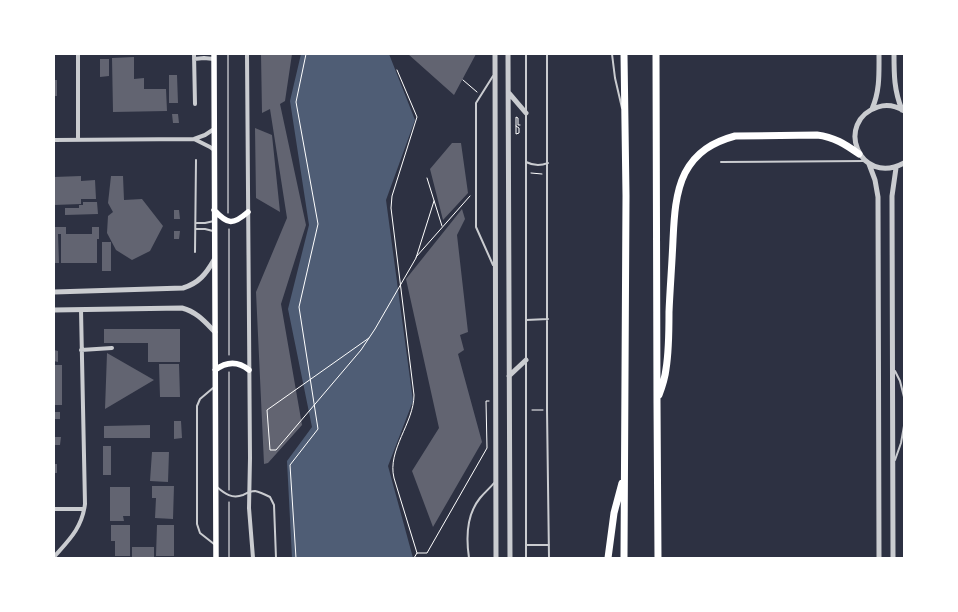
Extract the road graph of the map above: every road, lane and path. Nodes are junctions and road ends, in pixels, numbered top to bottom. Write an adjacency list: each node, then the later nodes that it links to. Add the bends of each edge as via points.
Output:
1 (78, 54): 29 (street)
2 (228, 54): 47 (path)
3 (247, 54): 45 (street)
4 (306, 54): 96 (path, via 296,102 318,224 299,307 318,429 290,465)
5 (496, 54): 17 (street)
6 (508, 54): 18 (street)
7 (526, 54): 22 (lane)
8 (547, 54): 36 (lane)
9 (612, 54): 23 (lane)
10 (624, 54): 23 (highway)
11 (656, 54): 75 (highway)
12 (879, 54): 20 (street, via 878,87)
13 (894, 54): 21 (street, via 894,85)
14 (194, 56): 15 (street); 19 (street)
15 (214, 57): 26 (main road)
16 (397, 70): 90 (path, via 417,117 391,208 414,395 413,407 392,468)
17 (495, 72): 42 (lane, via 476,103); 55 (street)
18 (508, 92): 22 (street); 70 (street)
19 (194, 104)
20 (872, 109): 21 (street, via 892,106); 31 (street, via 859,121 856,129)
21 (903, 110)
22 (526, 113): 33 (lane)
23 (624, 118): 80 (highway)
24 (518, 125): 25 (path, via 516,117 516,134 519,134)
25 (519, 128)
26 (214, 129): 27 (street); 30 (main road)
27 (194, 139): 29 (street); 30 (street)
28 (54, 140): 29 (street)
29 (78, 140)
30 (214, 150): 44 (main road)
31 (859, 154): 35 (street); 75 (highway, via 826,136 735,136 709,146 692,162 684,174 678,195 667,364)
32 (196, 160): 48 (lane)
33 (526, 162): 36 (lane, via 539,166); 39 (lane)
34 (721, 162): 35 (lane)
35 (867, 162): 38 (street, via 877,168); 106 (street, via 876,180 878,197)
36 (548, 163): 40 (lane)
37 (904, 164): 38 (street)
38 (896, 168): 67 (street, via 892,196)
39 (526, 173): 40 (path); 60 (lane)
40 (548, 174): 59 (lane)
41 (427, 178): 43 (path)
42 (476, 189): 49 (path); 55 (lane, via 476,227)
43 (434, 201): 49 (path); 53 (path)
44 (214, 210): 46 (main road); 47 (main road)
45 (248, 212): 47 (main road, via 237,221); 69 (street)
46 (214, 221): 48 (lane); 51 (main road)
47 (228, 222): 66 (path)
48 (196, 223): 50 (lane)
49 (443, 227): 53 (path)
50 (196, 229): 51 (lane); 52 (lane)
51 (214, 231): 54 (main road)
52 (196, 252)
53 (416, 258): 62 (path)
54 (214, 260): 56 (street, via 202,278 183,288); 61 (main road)
55 (496, 269): 71 (street)
56 (54, 292)
57 (54, 310): 58 (street)
58 (81, 310): 61 (street, via 182,308 197,314); 64 (street)
59 (548, 319): 60 (lane); 77 (lane)
60 (526, 320): 65 (lane)
61 (215, 332): 68 (main road)
62 (369, 338): 62 (path, via 276,450 270,450 267,410)
63 (112, 348): 64 (street)
64 (82, 350): 86 (street)
65 (526, 360): 70 (street); 76 (lane)
66 (229, 363): 68 (main road); 69 (main road, via 240,364); 84 (path)
67 (892, 368): 73 (lane); 79 (street)
68 (215, 370): 72 (main road)
69 (249, 370): 83 (street)
70 (509, 379): 71 (street); 100 (street)
71 (496, 382): 74 (street)
72 (215, 387): 82 (main road); 87 (lane, via 198,402 197,524 200,533)
73 (904, 397)
74 (496, 401): 81 (street); 90 (path, via 486,401 486,448 427,553)
75 (656, 402): 105 (highway)
76 (526, 410): 77 (path); 88 (lane)
77 (547, 410): 89 (lane)
78 (904, 426): 79 (lane)
79 (893, 464): 107 (street)
80 (624, 476): 103 (highway, via 614,513); 104 (highway)
81 (496, 482): 98 (lane, via 479,499 469,520); 99 (street)
82 (216, 486): 84 (lane); 87 (main road)
83 (249, 492): 84 (lane); 94 (street); 95 (lane, via 257,492 272,500)
84 (229, 496): 93 (path)
85 (54, 509): 86 (street)
86 (84, 509): 91 (street, via 76,531)
87 (216, 545): 92 (main road)
88 (526, 545): 89 (lane); 101 (lane)
89 (549, 545): 102 (lane)
90 (417, 553): 97 (path)
91 (54, 558)
92 (216, 558)
93 (229, 558)
94 (253, 558)
95 (276, 558)
96 (296, 558)
97 (414, 558)
98 (469, 558)
99 (496, 558)
100 (510, 558)
101 (526, 558)
102 (549, 558)
103 (608, 558)
104 (624, 558)
105 (658, 558)
106 (880, 558)
107 (893, 558)

